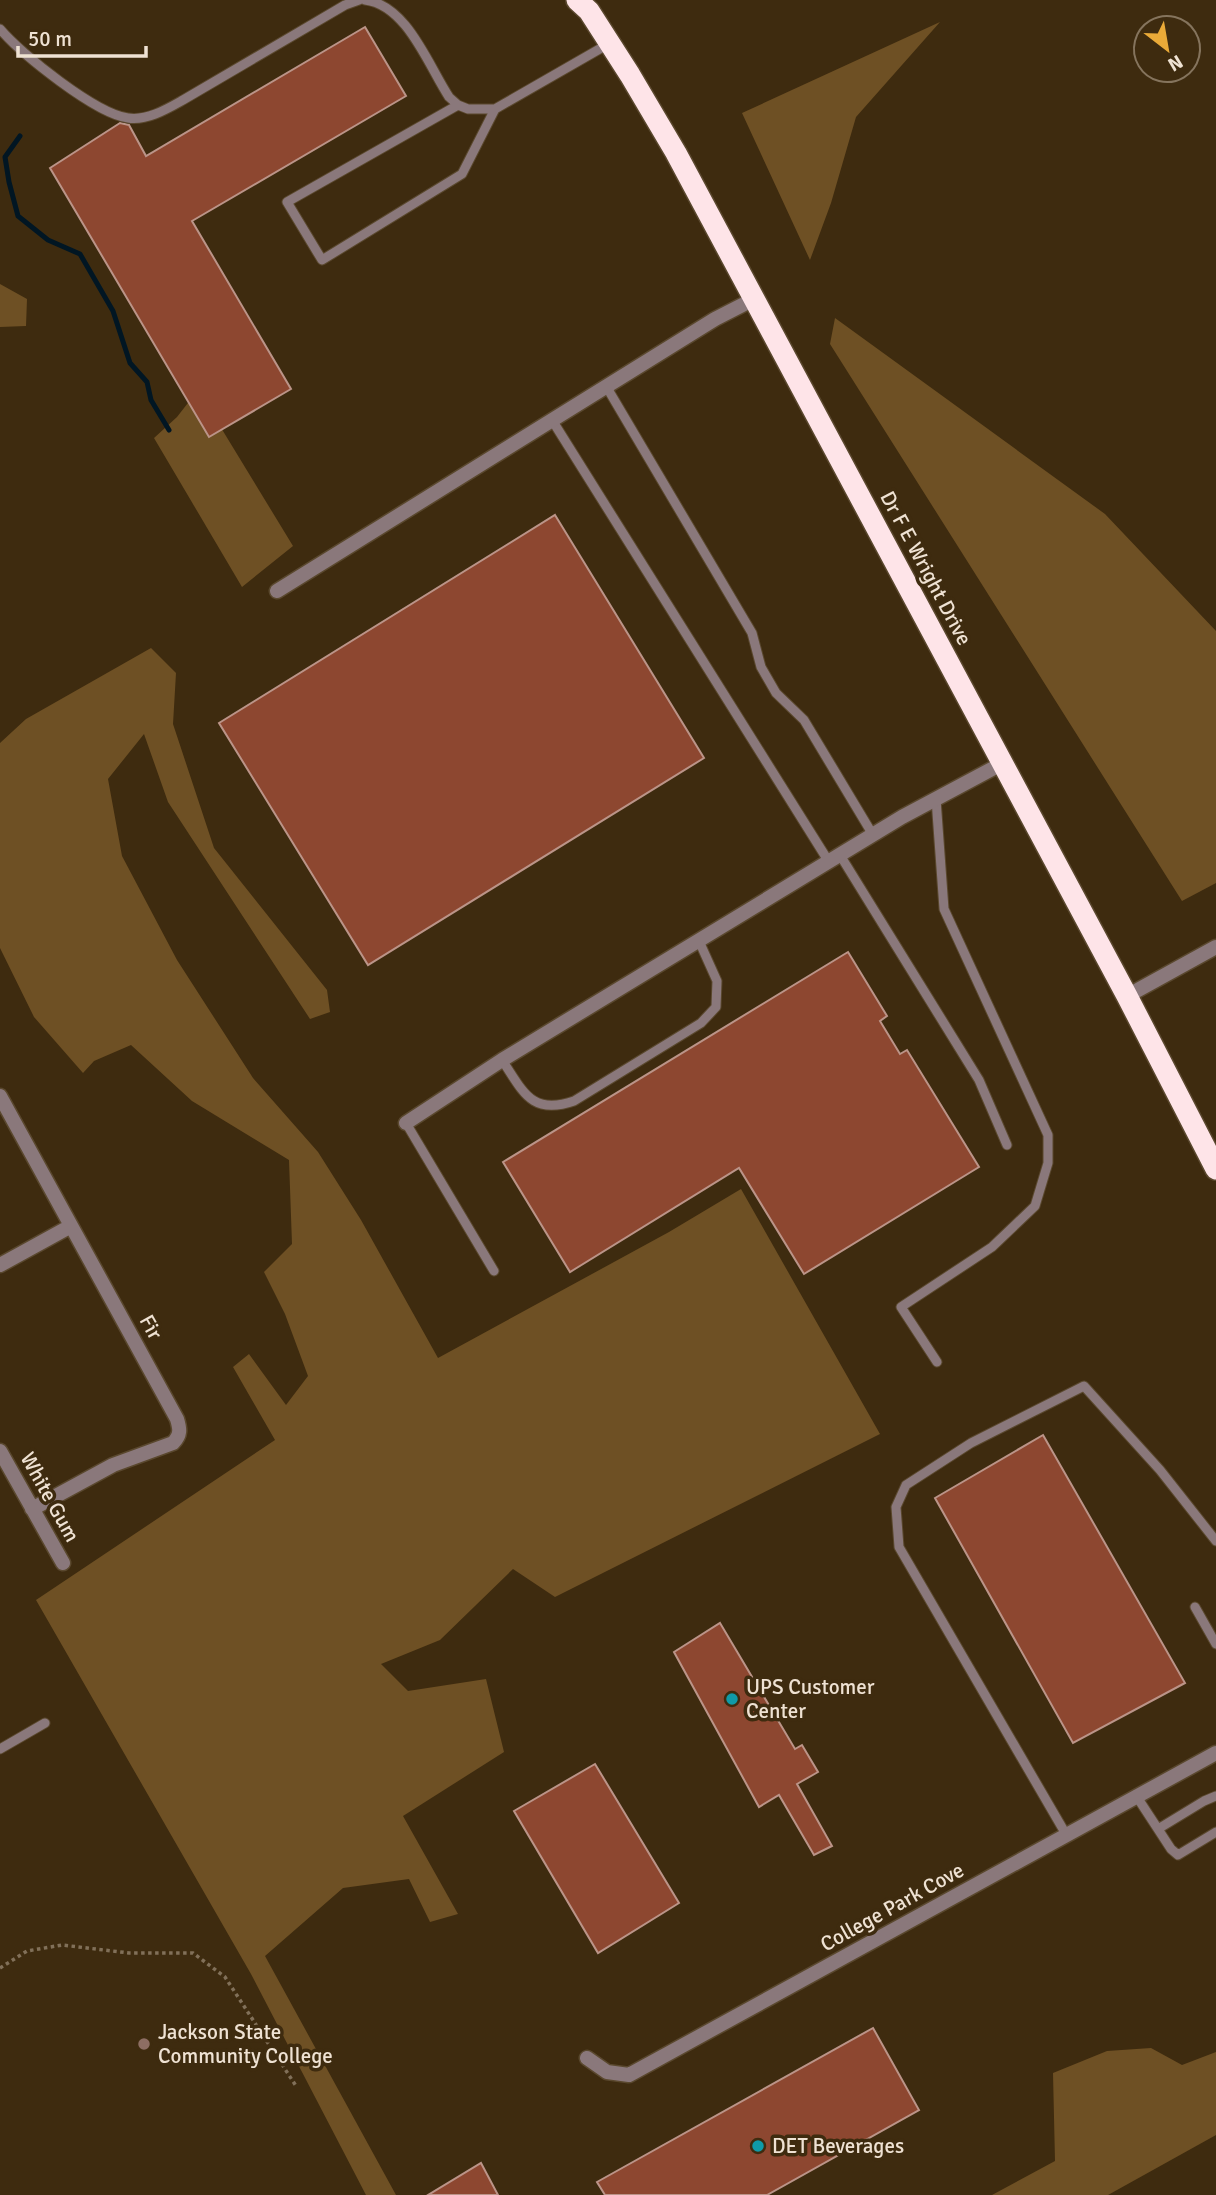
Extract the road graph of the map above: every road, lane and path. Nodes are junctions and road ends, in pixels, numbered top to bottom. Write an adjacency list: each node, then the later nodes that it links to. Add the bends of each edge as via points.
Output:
1 (359, 0): 4 (lane, via 173,106 145,117 128,118 93,103 30,58)
2 (365, 0): 6 (lane, via 390,8 404,22)
3 (583, 4): 5 (highway, Dr F E Wright Drive)
4 (0, 29)
5 (610, 43): 7 (lane); 8 (highway, Dr F E Wright Drive, via 676,153)
6 (458, 105): 7 (lane); 7 (lane, via 287,202 322,260 462,174)
7 (495, 109)
8 (754, 299): 9 (street); 12 (highway, Dr F E Wright Drive)
9 (606, 386): 10 (street); 14 (lane, via 752,633 761,667 775,693 804,720)
10 (552, 420): 11 (street); 15 (lane)
11 (277, 591)
12 (1003, 763): 13 (street); 18 (highway, Dr F E Wright Drive)
13 (936, 799): 14 (street); 27 (lane, via 944,909 1048,1135 1048,1163 1035,1206 992,1247 901,1307)
14 (873, 835): 15 (street)
15 (834, 859): 16 (street); 22 (lane, via 979,1080)
16 (699, 941): 19 (street); 19 (lane, via 717,981 716,1007 701,1024 655,1052 556,1107 541,1105 526,1095)
17 (1216, 947): 18 (street)
18 (1127, 996): 23 (highway, Dr F E Wright Drive)
19 (502, 1060): 21 (street)
20 (0, 1096): 24 (street, Fir)
21 (407, 1123): 26 (lane)
22 (1007, 1145)
23 (1216, 1169)
24 (71, 1226): 25 (street); 29 (street, Fir, via 180,1429 173,1443 104,1469)
25 (0, 1265)
26 (495, 1271)
27 (937, 1362)
28 (0, 1451): 29 (street, White Gum)
29 (32, 1508): 31 (street, White Gum)
30 (1216, 1541): 41 (lane, via 1084,1386 971,1443 906,1485 896,1507 899,1546)
31 (62, 1563)
32 (1195, 1607): 33 (lane)
33 (1216, 1644)
34 (44, 1723): 35 (lane)
35 (0, 1749)
36 (1216, 1753): 37 (street, College Park Cove)
37 (1137, 1797): 39 (lane); 41 (street, College Park Cove)
38 (1216, 1797): 39 (lane)
39 (1158, 1829): 40 (lane, via 1178,1855)
40 (1216, 1832)
41 (1067, 1836): 43 (street, College Park Cove, via 629,2075 607,2072)
42 (0, 1968): 44 (path, via 27,1951 62,1945 129,1953 193,1953 225,1976)
43 (587, 2058)
44 (296, 2086)

